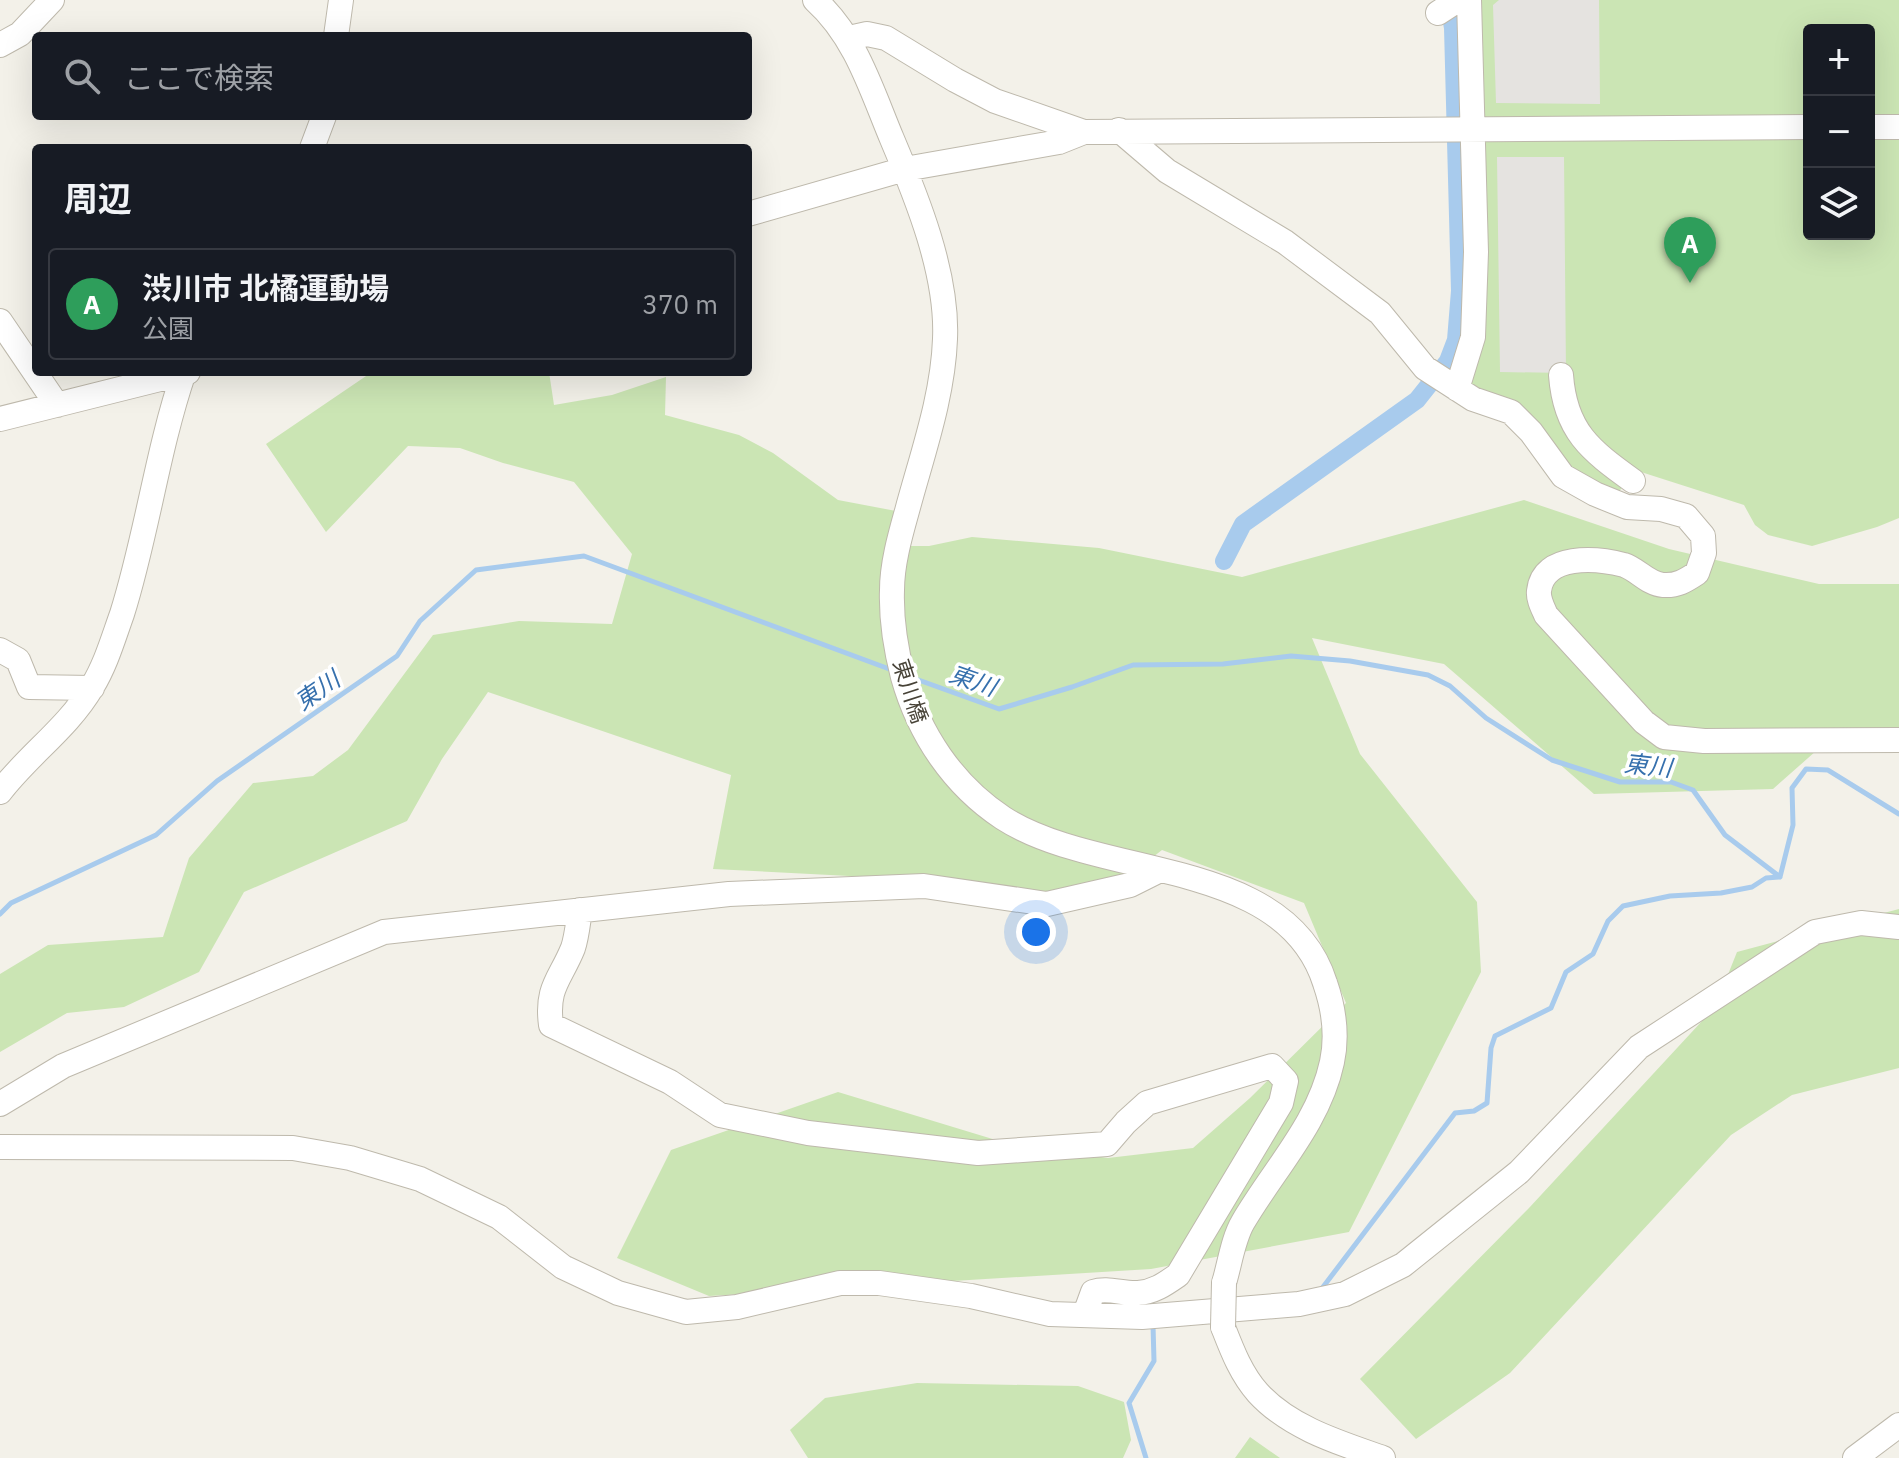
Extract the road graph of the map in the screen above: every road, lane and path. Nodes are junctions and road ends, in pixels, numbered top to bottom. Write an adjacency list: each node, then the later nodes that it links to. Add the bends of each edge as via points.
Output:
1 (52, 0): 7 (street, via 20,34)
2 (341, 0): 5 (street)
3 (815, 0): 6 (street, 東川橋)
4 (1469, 0): 12 (street)
5 (337, 32)
6 (849, 38): 14 (street, via 886,38 995,101); 16 (street, 東川橋)
7 (0, 45)
8 (322, 120): 15 (street)
9 (1803, 127): 12 (street)
10 (1875, 127): 11 (street)
11 (1899, 127)
12 (1462, 129): 13 (street); 24 (street, via 1476,252 1473,337)
13 (1119, 130): 14 (street); 24 (street, via 1167,171 1285,242 1380,313 1425,368)
14 (1084, 132): 16 (street, via 1059,142)
15 (314, 144)
16 (905, 169): 17 (street); 32 (street, 東川橋, via 934,255 945,342 892,589 896,641 912,704 941,759 1003,818 1059,845)
17 (752, 213)
18 (0, 321): 19 (street)
19 (32, 368)
20 (1561, 375): 27 (street, via 1570,421 1594,453)
21 (37, 376): 25 (street)
22 (169, 376): 25 (street)
23 (184, 376): 29 (street, via 137,565)
24 (1453, 387): 30 (street, via 1511,412 1563,476 1627,507 1686,516 1703,536 1697,573 1678,585 1658,585 1626,566 1587,559 1560,564 1543,578 1538,594 1546,615 1644,722 1664,737 1704,741)
25 (57, 405): 26 (street)
26 (0, 419)
27 (1633, 481)
28 (0, 650): 29 (street, via 18,660 29,687)
29 (92, 688): 31 (street)
30 (1899, 740)
31 (0, 792)
32 (1158, 871): 33 (street, via 1130,885 1047,904 924,886 729,894); 39 (street, 東川橋, bridge, via 1214,884 1267,908 1290,926 1320,967 1336,1031 1332,1061 1308,1125 1240,1226 1224,1283 1223,1327 1257,1392 1279,1411 1324,1437)
33 (580, 910): 35 (street, via 384,932 63,1066); 37 (street, via 573,946 552,987 551,1025 670,1082 720,1115 808,1133 978,1153 1107,1144 1147,1103 1272,1066 1286,1081 1281,1103 1178,1275 1139,1293 1093,1292)
34 (1899, 927): 37 (street, via 1861,923 1815,932 1705,1002 1639,1047 1519,1172 1403,1265 1345,1294 1299,1304 1158,1315)
35 (0, 1104)
36 (0, 1147): 37 (street, via 293,1148 350,1158 420,1179 499,1217 563,1267 618,1293 686,1312 737,1307 840,1283 879,1283 1050,1314)
37 (1085, 1314)
38 (1899, 1425): 40 (street)
39 (1383, 1458)
40 (1855, 1458)

